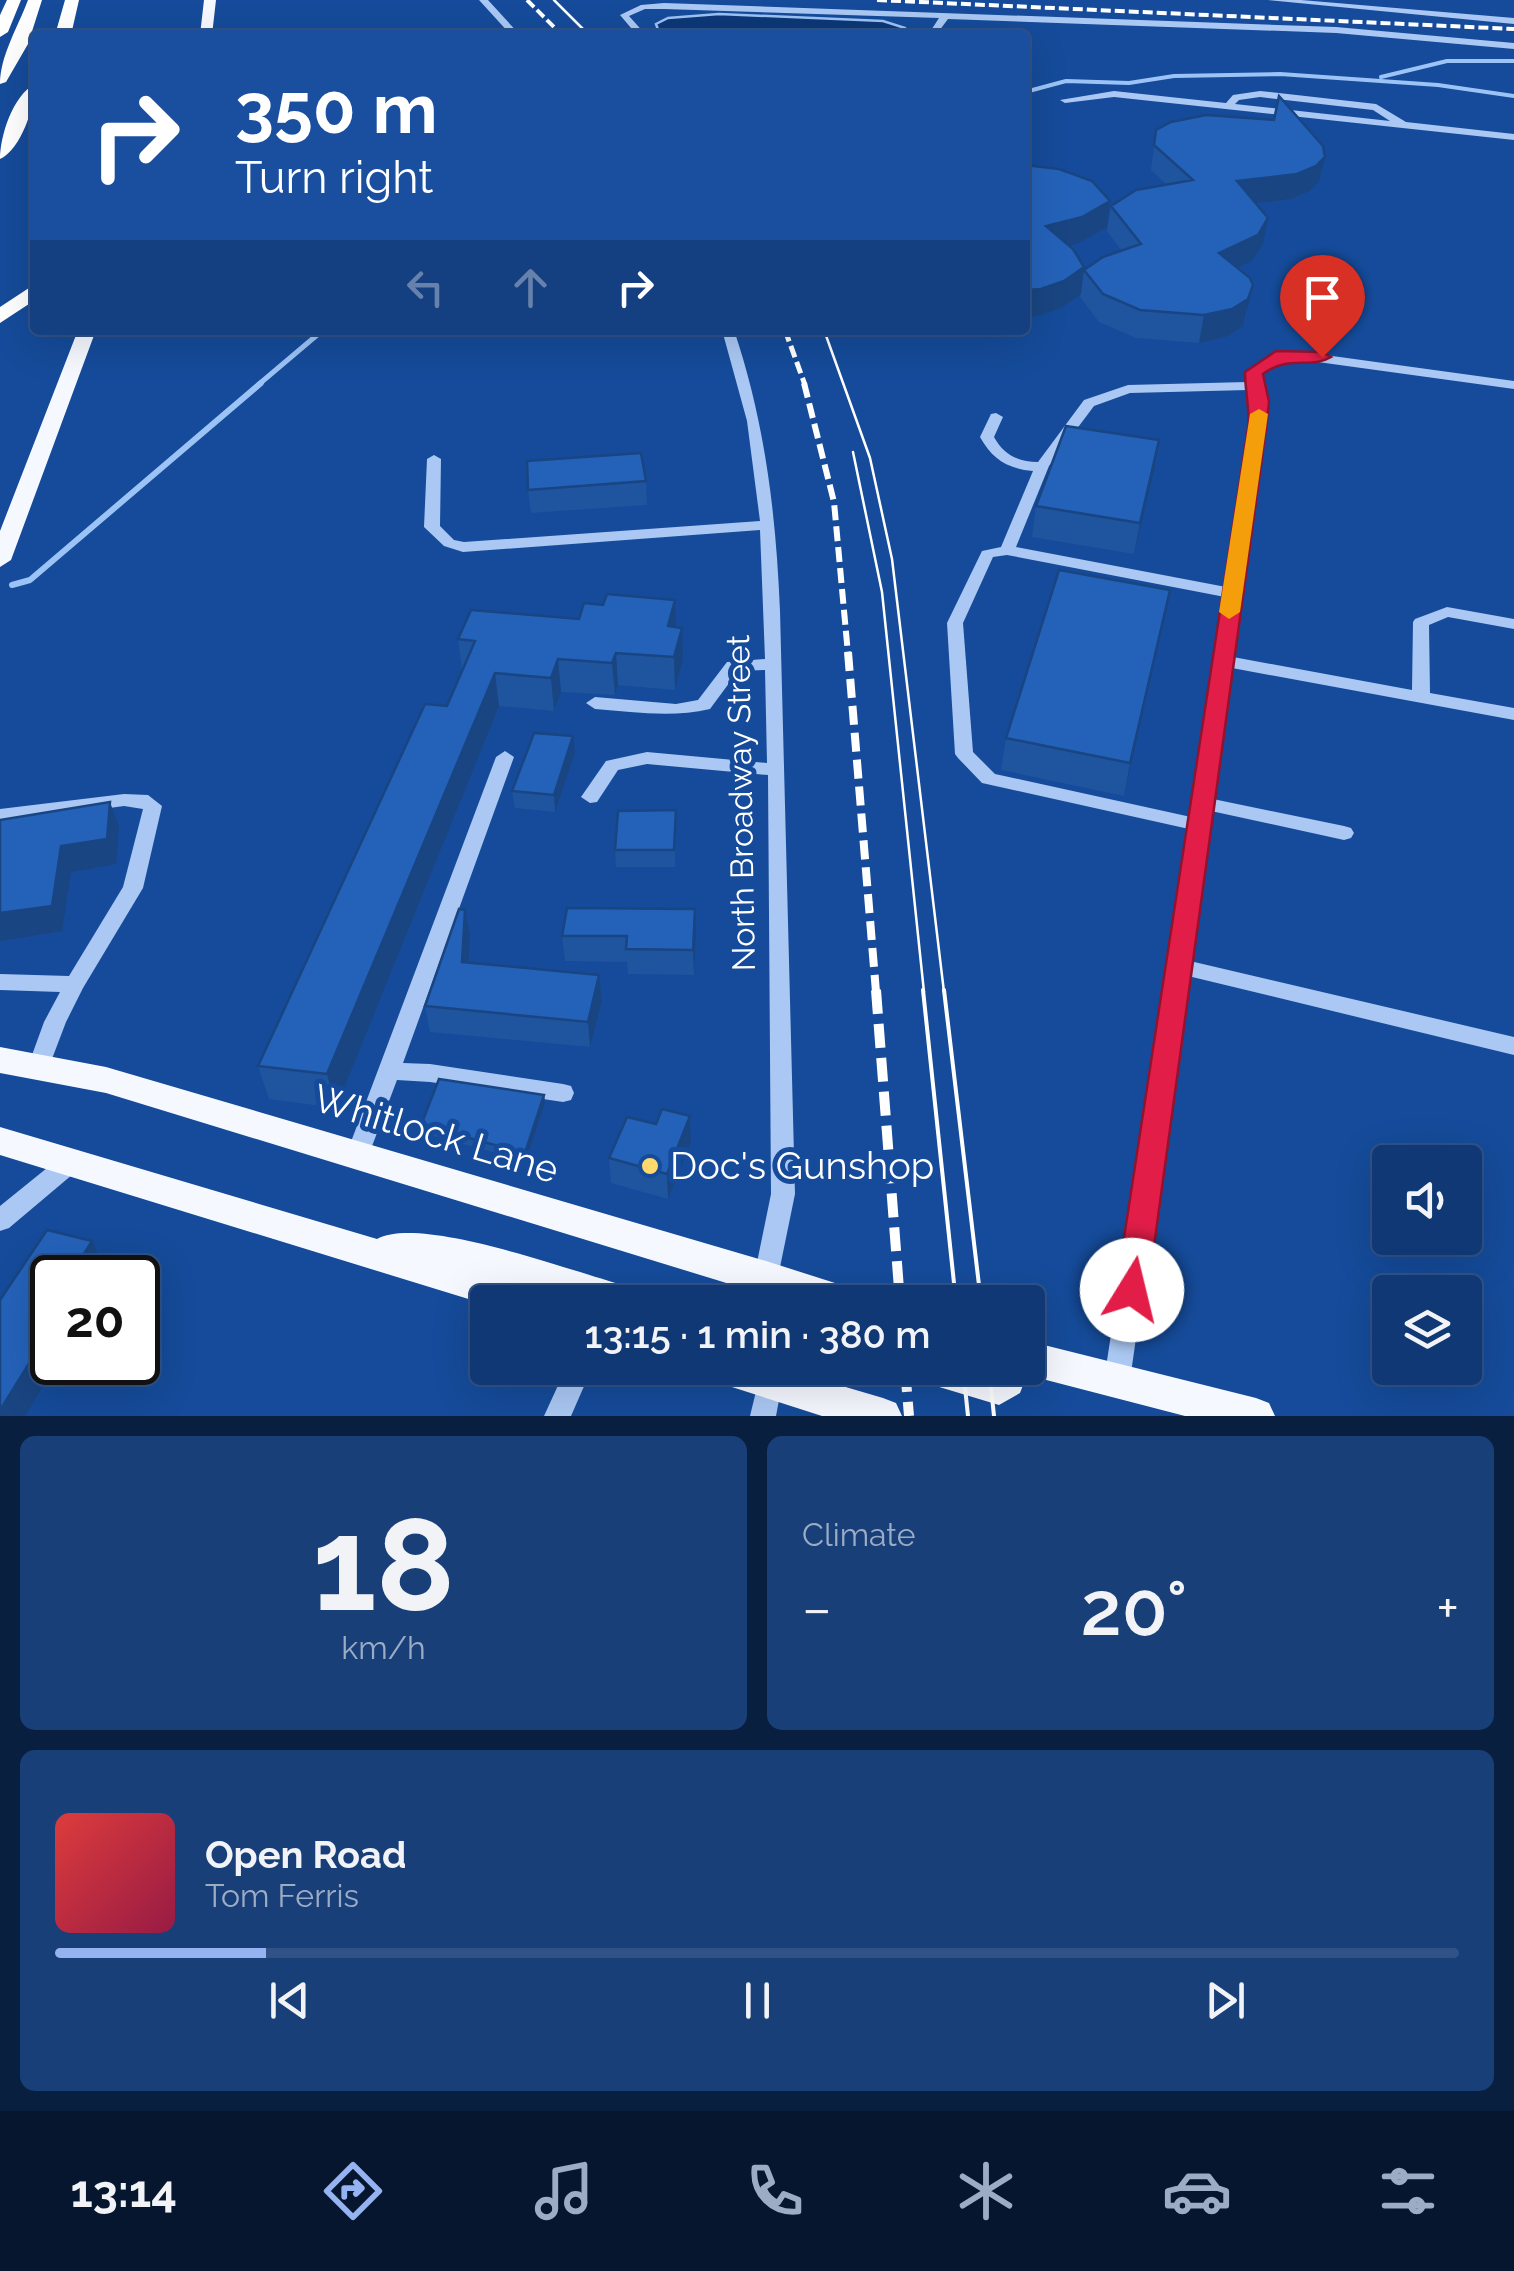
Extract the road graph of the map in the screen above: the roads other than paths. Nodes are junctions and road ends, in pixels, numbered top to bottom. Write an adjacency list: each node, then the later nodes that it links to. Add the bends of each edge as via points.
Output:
1 (14, 0): 17 (highway)
2 (35, 0): 19 (highway)
3 (72, 0): 12 (highway)
4 (210, 0): 13 (main road)
5 (484, 0): 14 (street)
6 (1272, 0): 8 (street)
7 (1438, 0): 9 (street)
8 (1340, 3): 9 (street)
9 (1440, 15): 11 (street)
10 (944, 18): 15 (street, via 644,6 624,15); 16 (street); 18 (street, via 1336,30)
11 (1514, 22)
12 (64, 30)
13 (207, 30)
14 (511, 30)
15 (638, 30)
16 (936, 30)
17 (0, 32)
18 (1514, 46)
19 (0, 79)
20 (30, 98): 23 (highway)
21 (1065, 100): 22 (street, via 1096,94 1228,107 1236,97 1260,94 1376,107 1403,125)
22 (1514, 137)
23 (0, 154)
24 (30, 294): 25 (highway)
25 (0, 317)
26 (86, 335): 35 (main road)
27 (730, 335): 33 (street, North Broadway Street, via 755,425)
28 (1514, 385): 29 (street, via 1296,355 1263,362)
29 (1254, 386): 32 (street, via 1128,389 1090,402); 36 (street, via 1260,402)
30 (996, 417): 32 (street, via 987,438 993,450 1026,468)
31 (434, 459): 33 (street, via 432,527 463,547)
32 (1042, 466): 34 (street)
33 (767, 525): 39 (street, North Broadway Street)
34 (1007, 550): 36 (street); 48 (street, via 987,554 956,623 964,754 989,779)
35 (0, 560)
36 (1231, 593): 38 (street)
37 (1514, 624): 40 (street, via 1447,612 1421,622)
38 (1224, 660): 40 (street); 46 (street)
39 (774, 664): 41 (street, via 733,666 704,705 676,710); 44 (street, North Broadway Street)
40 (1421, 697): 42 (street)
41 (595, 702)
42 (1514, 714)
43 (506, 757): 56 (street)
44 (777, 770): 45 (street, via 648,758 612,765); 66 (street, North Broadway Street, via 782,1194)
45 (590, 797)
46 (1203, 803): 48 (street); 49 (street)
47 (0, 816): 52 (street, via 124,800 153,806 133,888)
48 (1200, 825): 50 (street)
49 (1344, 833)
50 (1179, 966): 53 (street); 68 (street)
51 (0, 982): 52 (street)
52 (76, 984): 55 (street)
53 (1514, 1046)
54 (0, 1060): 55 (main road, Whitlock Lane)
55 (39, 1066): 59 (main road, Whitlock Lane)
56 (389, 1071): 57 (street); 59 (street)
57 (562, 1093)
58 (0, 1141): 60 (main road)
59 (358, 1155): 65 (main road, Whitlock Lane)
60 (71, 1162): 61 (street); 62 (main road)
61 (0, 1220)
62 (365, 1250): 63 (main road); 64 (main road, via 438,1250)
63 (477, 1285)
64 (563, 1285)
65 (748, 1285)
66 (764, 1285)
67 (1045, 1362): 68 (main road)
68 (1117, 1380): 73 (main road)
69 (571, 1385): 71 (street)
70 (769, 1389): 72 (main road)
71 (557, 1416)
72 (883, 1416)
73 (1256, 1416)

